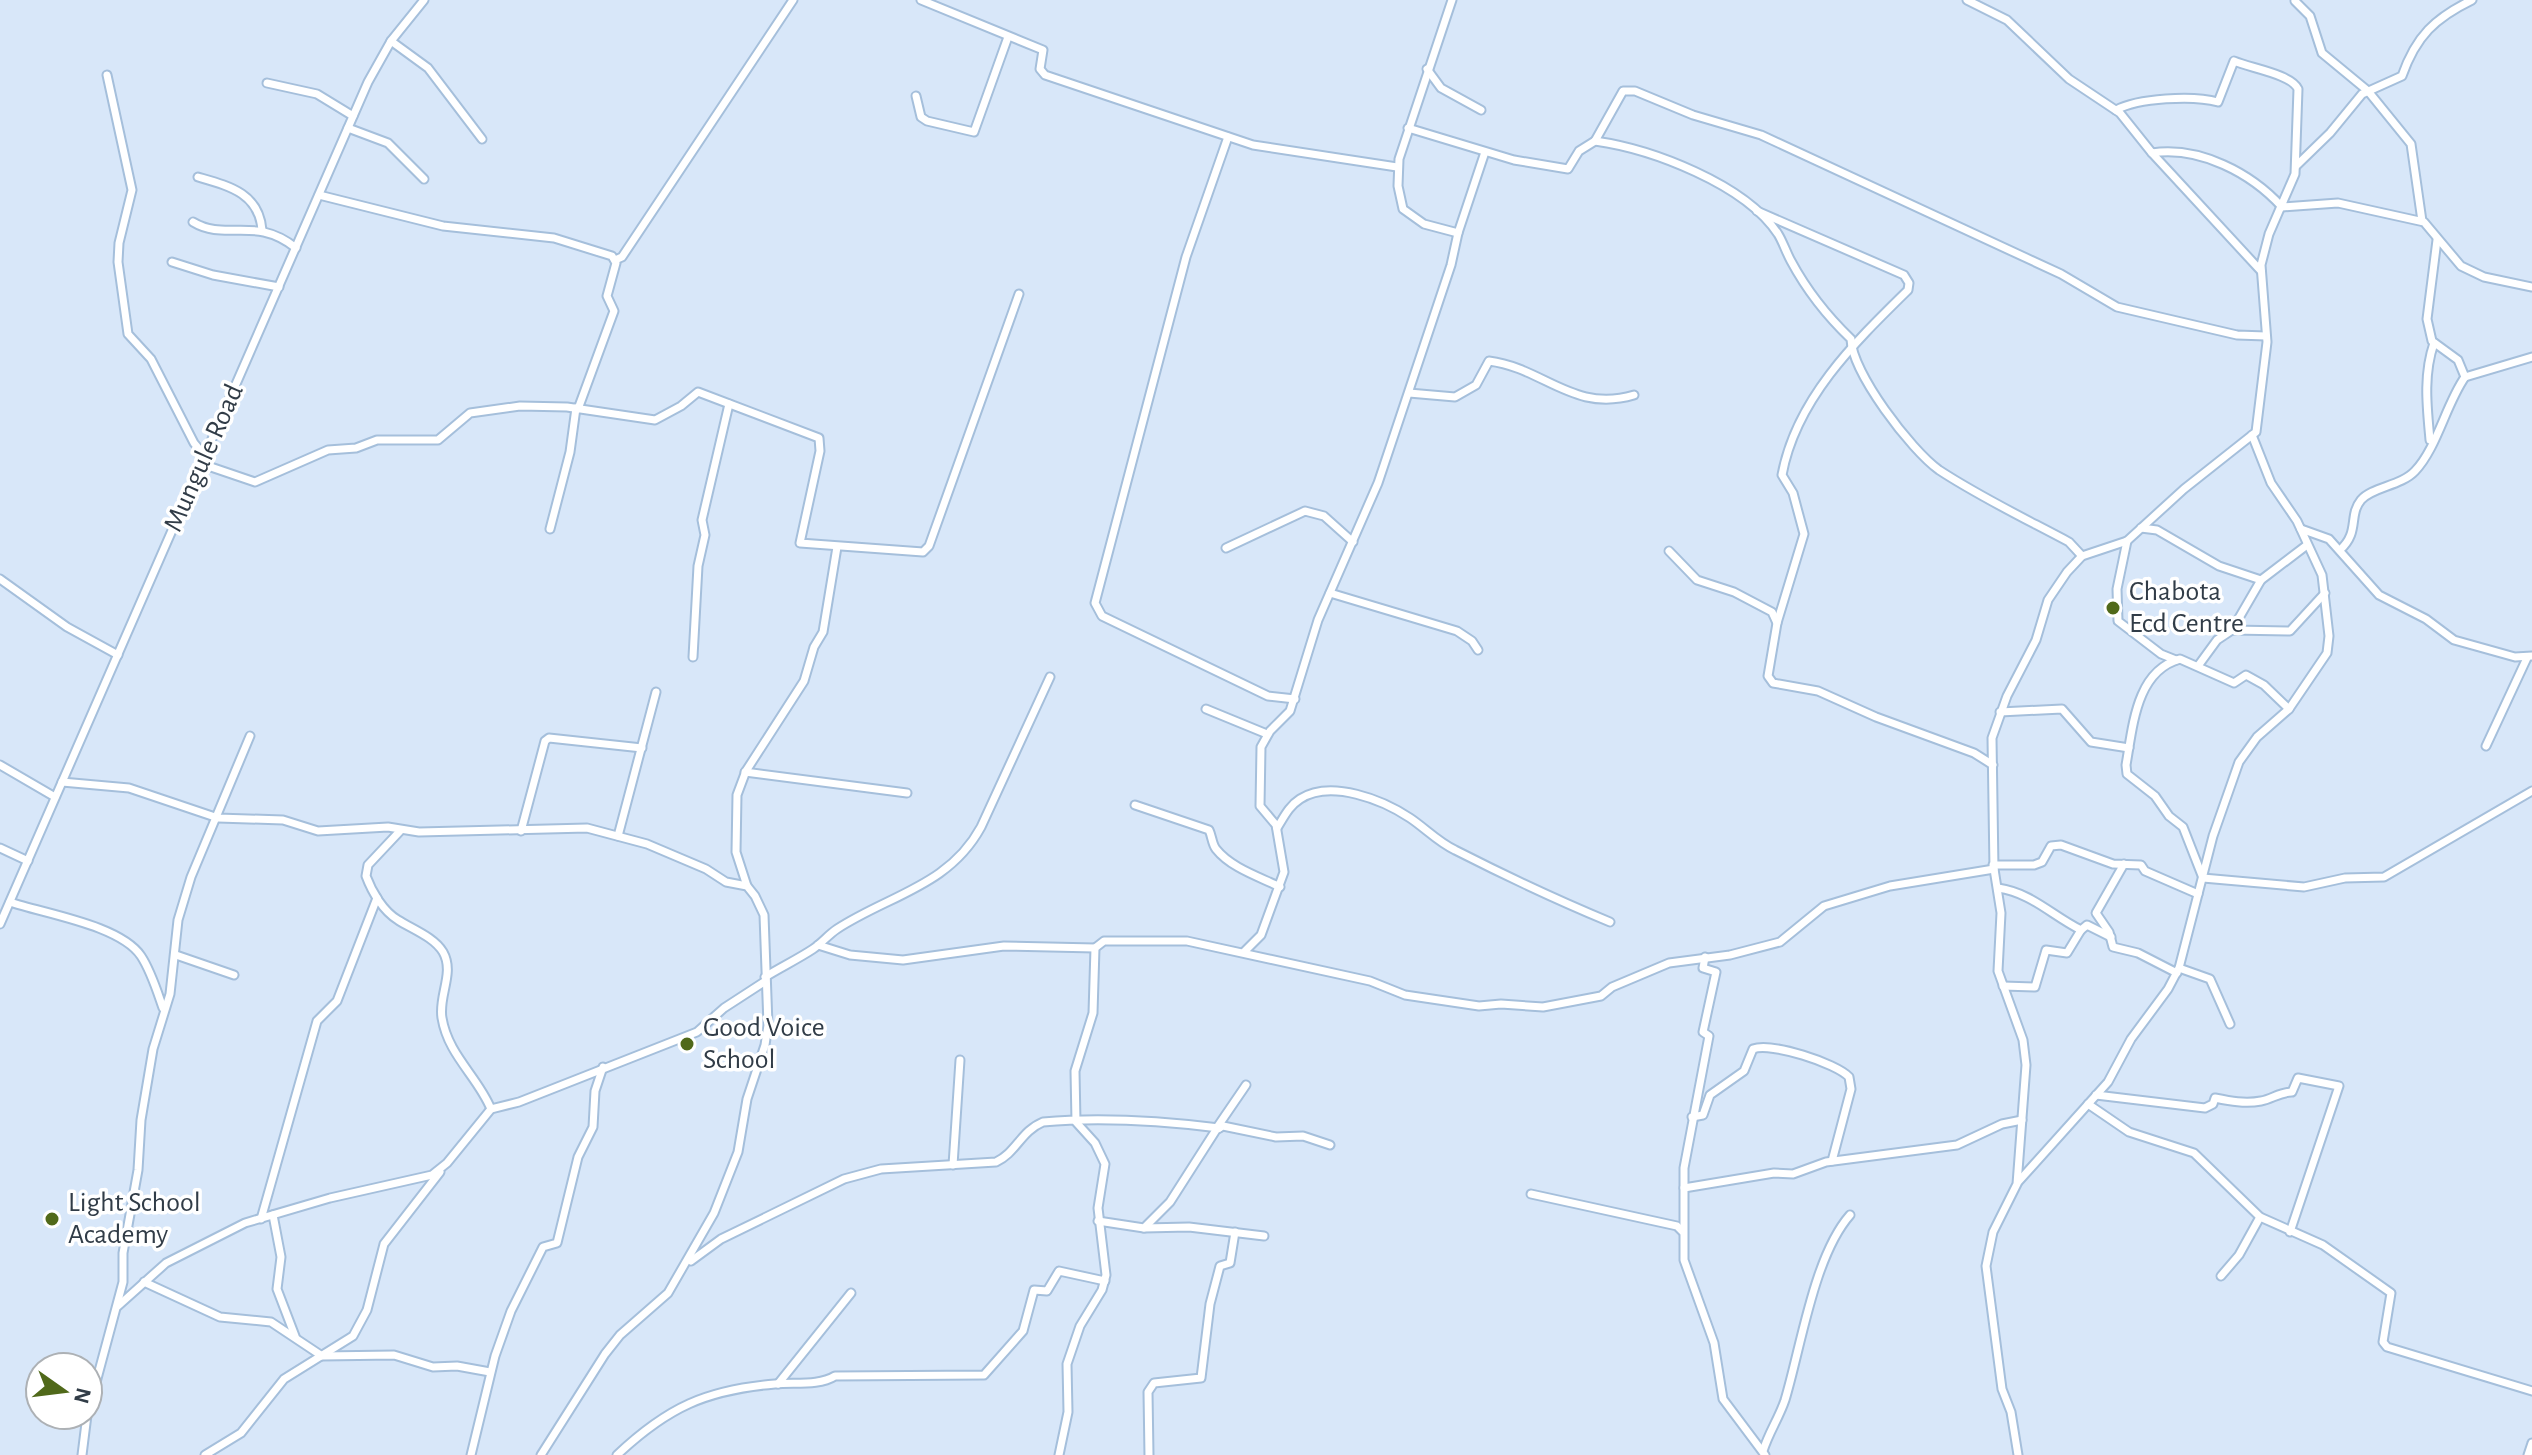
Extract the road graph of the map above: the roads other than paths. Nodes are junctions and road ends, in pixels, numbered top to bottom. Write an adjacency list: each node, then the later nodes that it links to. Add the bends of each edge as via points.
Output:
1 (424, 0): 9 (street, Mungule Road)
2 (793, 0): 38 (street, via 622,257)
3 (921, 0): 8 (street)
4 (1452, 0): 10 (street)
5 (1967, 0): 16 (street, via 2007,20 2069,79)
6 (2472, 0): 13 (street, via 2428,26 2399,79)
7 (2295, 1): 13 (street, via 2310,16 2322,53)
8 (1008, 37): 14 (street, via 974,132 927,121); 20 (street, via 1043,50 1040,69 1045,75)
9 (391, 41): 17 (street, Mungule Road); 21 (street, via 428,68)
10 (1427, 69): 15 (street, via 1441,88); 19 (street)
11 (107, 75): 55 (street, via 132,190 118,262 128,334 151,359)
12 (267, 83): 17 (street, via 317,94)
13 (2368, 91): 25 (street); 32 (street, via 2411,144)
14 (916, 96)
15 (1481, 110)
16 (2116, 110): 24 (street); 25 (street, via 2189,97 2218,102 2234,61 2288,78 2298,89)
17 (353, 116): 18 (street, Mungule Road)
18 (348, 128): 28 (street, via 388,143); 29 (street, Mungule Road)
19 (1408, 128): 23 (street); 26 (street)
20 (1228, 137): 26 (street); 81 (street, via 1186,257 1095,603 1102,616 1191,660 1268,696)
21 (482, 139)
22 (1595, 141): 23 (street, via 1583,147 1568,169); 31 (street, via 1653,155 1707,177); 44 (street, via 1620,95 1635,91 1761,135 2061,274 2117,307 2237,335)
23 (1485, 152): 35 (street)
24 (2152, 153): 30 (street, via 2187,153 2224,164 2265,189); 40 (street)
25 (2296, 166): 30 (street)
26 (1397, 167): 35 (street, via 1403,209 1424,224)
27 (198, 177): 34 (street, via 248,197 261,216)
28 (424, 179)
29 (319, 195): 37 (street, Mungule Road); 38 (street, via 443,226 564,240)
30 (2282, 207): 32 (street, via 2332,203); 40 (street)
31 (1755, 210): 46 (street, via 1777,233 1833,322 1851,339); 46 (street, via 1908,278 1908,290)
32 (2422, 221): 36 (street)
33 (193, 222): 34 (street, via 206,228)
34 (262, 230): 37 (street)
35 (1458, 233): 49 (street)
36 (2436, 235): 42 (street, via 2461,266 2484,277); 45 (street, via 2427,319)
37 (296, 248): 41 (street, Mungule Road)
38 (615, 260): 52 (street, via 607,296 614,311)
39 (172, 262): 41 (street)
40 (2261, 271): 44 (street)
41 (279, 287): 55 (street, Mungule Road)
42 (2532, 287)
43 (1019, 294): 62 (street, via 927,550)
44 (2266, 336): 53 (street, via 2258,426)
45 (2434, 343): 48 (street, via 2458,360); 54 (street, via 2426,408)
46 (1851, 348): 66 (street, via 1888,416 1936,468 2069,542); 71 (street, via 1821,384 1787,454 1782,475 1793,493 1804,534)
47 (2532, 357): 48 (street)
48 (2465, 377): 54 (street)
49 (1409, 393): 50 (street, via 1446,399 1469,392 1489,361 1584,398 1605,401); 60 (street)
50 (1634, 395)
51 (729, 404): 52 (street, via 698,392 655,420); 62 (street, via 819,438 798,541); 75 (street, via 702,520)
52 (577, 408): 55 (street, via 520,406 470,413 438,440 377,440 328,450 255,482); 57 (street)
53 (2252, 435): 56 (street); 58 (street, via 2271,483)
54 (2431, 443): 64 (street, via 2416,470 2359,502 2353,534)
55 (203, 460): 74 (street, Mungule Road)
56 (2141, 528): 59 (street); 68 (street, via 2157,530 2219,566)
57 (550, 529)
58 (2301, 529): 61 (street); 64 (street, via 2325,536)
59 (2127, 541): 66 (street); 77 (street, via 2117,589 2118,621)
60 (1353, 542): 63 (street, via 1324,516 1305,511); 69 (street)
61 (2307, 545): 68 (street); 70 (street)
62 (837, 547): 92 (street, via 823,632 804,681)
63 (1226, 548)
64 (2340, 550): 76 (street, via 2379,595 2454,640)
65 (1669, 551): 71 (street, via 1691,576 1767,609)
66 (2082, 556): 84 (street, via 2057,583 2031,652)
67 (0, 579): 74 (street, via 67,627)
68 (2261, 580): 72 (street)
69 (1330, 593): 73 (street, via 1457,631); 81 (street)
70 (2325, 593): 72 (street, via 2290,631); 83 (street, via 2327,653)
71 (1777, 623): 91 (street, via 1768,676 1773,683 1818,691)
72 (2232, 630): 78 (street, via 2217,640)
73 (1478, 650)
74 (118, 655): 93 (street, Mungule Road)
75 (693, 657)
76 (2530, 657): 87 (street)
77 (2176, 660): 78 (street); 89 (street, via 2159,667 2142,695)
78 (2198, 666): 83 (street, via 2234,683 2246,675)
79 (1050, 677): 120 (street, via 972,844 939,876 837,929)
80 (656, 692): 88 (street)
81 (1295, 699): 85 (street)
82 (1206, 709): 85 (street)
83 (2289, 709): 109 (street, via 2257,737 2239,762)
84 (2000, 712): 89 (street, via 2062,709 2091,742); 91 (street, via 1992,738)
85 (1267, 734): 100 (street, via 1260,754 1260,806)
86 (250, 736): 98 (street)
87 (2486, 746)
88 (642, 748): 99 (street); 102 (street, via 549,738)
89 (2129, 748): 109 (street, via 2127,774 2183,827)
90 (0, 765): 96 (street)
91 (1993, 765): 108 (street)
92 (745, 772): 95 (street); 110 (street, via 735,830)
93 (62, 782): 96 (street, Mungule Road); 98 (street, via 129,788)
94 (2532, 791): 109 (street, via 2384,877 2304,887)
95 (907, 793)
96 (55, 797): 106 (street, Mungule Road)
97 (1135, 805): 111 (street, via 1209,830 1223,855)
98 (218, 818): 101 (street, via 283,820 318,831); 123 (street, via 181,905)
99 (624, 824): 103 (street); 104 (street)
100 (1277, 828): 111 (street, via 1284,872); 116 (street, via 1290,807 1306,795 1341,792 1383,803 1445,845)
101 (400, 831): 102 (street); 114 (street, via 366,870)
102 (521, 831): 103 (street, via 578,827)
103 (618, 836): 104 (street)
104 (637, 841): 110 (street, via 726,882)
105 (0, 848): 106 (street)
106 (28, 861): 115 (street, Mungule Road)
107 (2124, 864): 108 (street, via 2055,845 2034,865); 113 (street, via 2141,865); 119 (street, via 2096,913)
108 (1994, 867): 112 (street); 124 (street, via 1890,886 1824,906 1780,942)
109 (2203, 878): 113 (street)
110 (747, 886): 127 (street, via 764,915)
111 (1280, 887): 122 (street, via 1261,935)
112 (1998, 888): 118 (street, via 2021,892); 128 (street, via 1998,971)
113 (2198, 894): 125 (street)
114 (377, 898): 136 (street, via 395,919 442,949 447,975 441,1016 459,1063); 151 (street, via 337,1001 317,1021)
115 (10, 902): 117 (street, Mungule Road); 129 (street, via 79,919 123,939 141,956)
116 (1610, 922)
117 (0, 924)
118 (2081, 930): 119 (street, via 2087,925); 128 (street, via 2067,953 2046,950 2035,987)
119 (2111, 937): 125 (street, via 2113,947)
120 (818, 945): 121 (street, via 850,955 903,960 1004,946); 127 (street)
121 (1095, 948): 122 (street, via 1104,941 1177,940); 139 (street, via 1093,1013 1075,1071)
122 (1244, 952): 124 (street, via 1370,981 1405,995 1479,1006 1543,1007 1601,996 1662,965)
123 (176, 955): 126 (street); 129 (street)
124 (1705, 957): 137 (street, via 1703,968 1716,972)
125 (2178, 970): 130 (street, via 2210,979); 134 (street)
126 (234, 975)
127 (765, 980): 132 (street, via 697,1032); 158 (street, via 765,1045 747,1099 738,1152)
128 (2003, 986): 138 (street, via 2026,1056)
129 (163, 1008): 163 (street, via 141,1120)
130 (2230, 1024)
131 (960, 1060): 143 (street)
132 (603, 1067): 136 (street); 167 (street, via 593,1127 578,1157 557,1243 541,1250 511,1311)
133 (1246, 1085): 140 (street)
134 (2096, 1095): 135 (street); 156 (street, via 2205,1108 2215,1098 2261,1101 2292,1092 2298,1078 2339,1086)
135 (2088, 1104): 145 (street); 150 (street, via 2129,1132 2194,1153)
136 (491, 1109): 144 (street)
137 (1692, 1117): 142 (street, via 1703,1115 1713,1091 1744,1071 1753,1049 1791,1052 1849,1077 1851,1089); 146 (street)
138 (2022, 1120): 142 (street, via 1957,1145); 145 (street)
139 (1076, 1122): 140 (street, via 1160,1120 1183,1127); 143 (street, via 1036,1125 996,1162); 152 (street, via 1105,1164)
140 (1219, 1127): 141 (street, via 1303,1136); 153 (street, via 1170,1202)
141 (1330, 1145)
142 (1832, 1161): 146 (street, via 1793,1174)
143 (953, 1165): 158 (street, via 881,1169 844,1179 721,1239)
144 (440, 1170): 148 (street, via 419,1180); 166 (street, via 384,1244 357,1331)
145 (2017, 1184): 180 (street, via 1998,1219 1986,1266 2002,1389)
146 (1684, 1188): 154 (street)
147 (1531, 1194): 154 (street, via 1595,1205)
148 (273, 1215): 151 (street); 164 (street, via 281,1257 277,1289)
149 (1850, 1215): 172 (street, via 1827,1258)
150 (2260, 1217): 156 (street); 159 (street)
151 (261, 1219): 161 (street, via 181,1254)
152 (1098, 1221): 153 (street); 160 (street)
153 (1144, 1228): 155 (street)
154 (1682, 1231): 172 (street, via 1685,1266 1714,1343 1721,1395)
155 (1235, 1232): 157 (street); 179 (street, via 1230,1263 1220,1266 1210,1304 1203,1376 1197,1381 1154,1383 1148,1392)
156 (2290, 1232): 169 (street, via 2329,1248 2393,1294 2383,1342 2387,1347)
157 (1264, 1236)
158 (689, 1262): 176 (street, via 668,1293 605,1354)
159 (2221, 1276)
160 (1105, 1281): 168 (street, via 1059,1271 1047,1291 1034,1290 1023,1331 984,1375 835,1376); 178 (street, via 1067,1364 1068,1412)
161 (144, 1282): 163 (street); 164 (street, via 220,1317 262,1319)
162 (851, 1293): 168 (street)
163 (118, 1306): 165 (street)
164 (295, 1337): 166 (street)
165 (104, 1356)
166 (322, 1356): 167 (street, via 404,1356 433,1367); 174 (street, via 284,1379 241,1433)
167 (490, 1372): 175 (street)
168 (778, 1384): 177 (street, via 703,1395 671,1412)
169 (2532, 1391)
170 (85, 1431): 173 (street)
171 (2532, 1443): 181 (street)
172 (1764, 1453)
173 (82, 1455)
174 (205, 1455)
175 (471, 1455)
176 (541, 1455)
177 (617, 1455)
178 (1059, 1455)
179 (1149, 1455)
180 (2018, 1455)
181 (2528, 1455)

